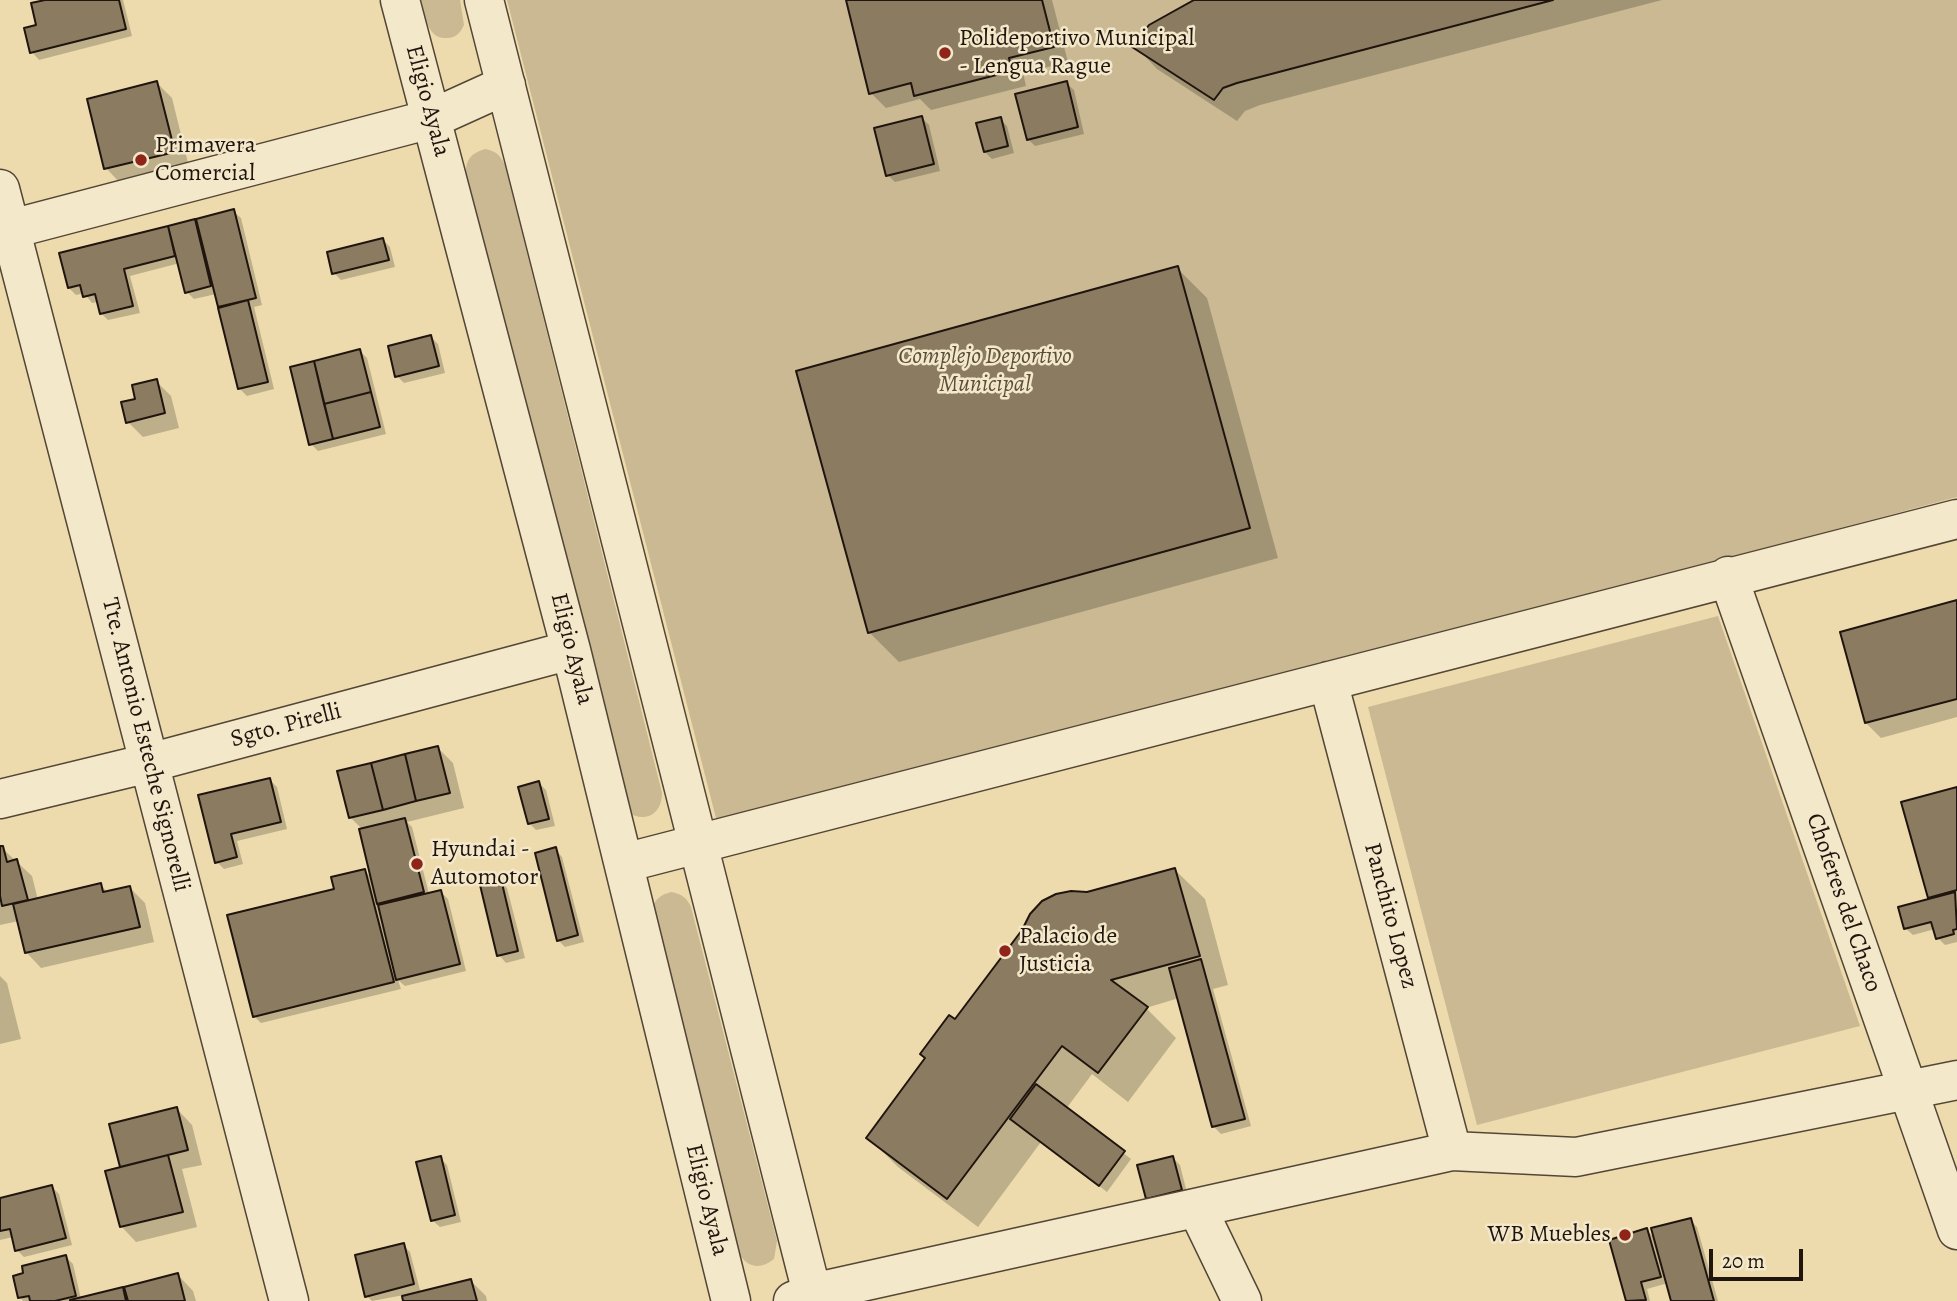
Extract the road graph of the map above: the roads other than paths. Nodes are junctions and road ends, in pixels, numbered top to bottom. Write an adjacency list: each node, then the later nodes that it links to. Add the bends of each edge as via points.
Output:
1 (400, 0): 4 (street, Eligio Ayala)
2 (484, 0): 3 (street)
3 (506, 85): 4 (street); 13 (street)
4 (431, 119): 6 (street); 9 (street, Eligio Ayala)
5 (0, 188): 6 (street, Tte. Antonio Esteche Signorelli)
6 (5, 231): 11 (street, Tte. Antonio Esteche Signorelli)
7 (1957, 519): 8 (street)
8 (1728, 576): 10 (street); 16 (street, Choferes del Chaco)
9 (571, 650): 11 (street, Sgto. Pirelli); 14 (street, Eligio Ayala)
10 (1328, 681): 13 (street); 17 (street, Panchito Lopez)
11 (149, 763): 12 (street, Sgto. Pirelli); 21 (street, Tte. Antonio Esteche Signorelli)
12 (0, 799)
13 (698, 844): 14 (street); 20 (street)
14 (624, 863): 22 (street, Eligio Ayala)
15 (1957, 1080): 16 (street)
16 (1909, 1090): 17 (street, via 1576,1157); 19 (street, Choferes del Chaco)
17 (1452, 1151): 18 (street)
18 (1197, 1208): 20 (street); 23 (street)
19 (1957, 1230)
20 (806, 1298)
21 (289, 1301)
22 (731, 1301)
23 (1242, 1301)

